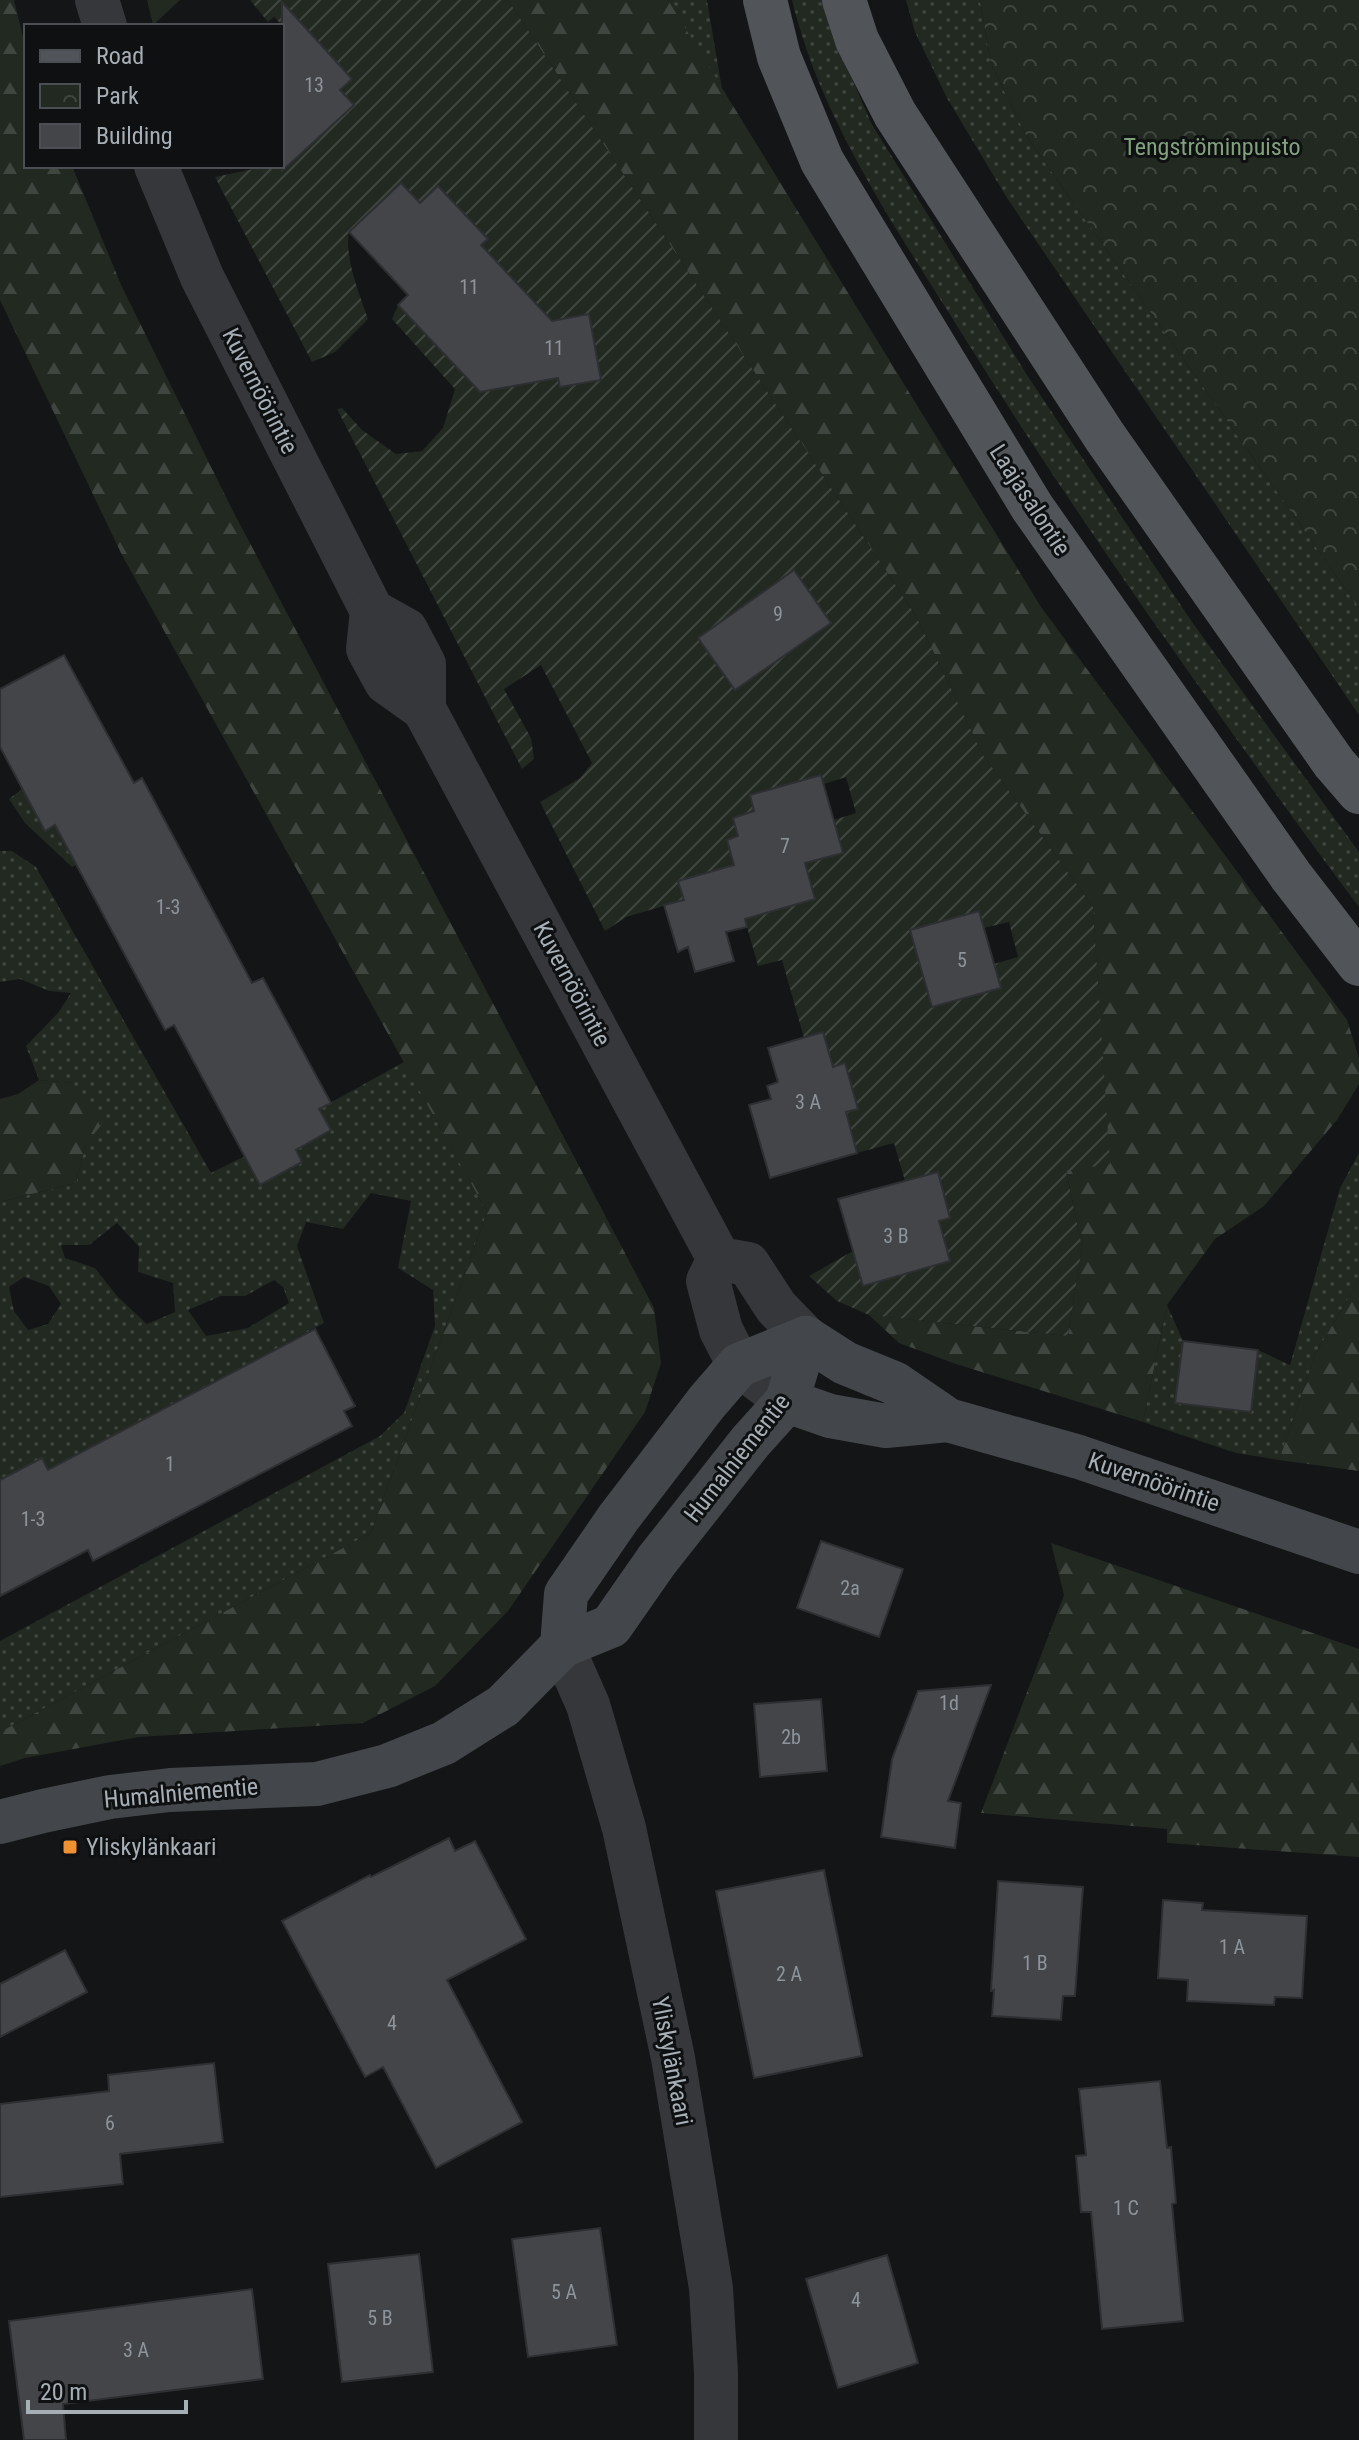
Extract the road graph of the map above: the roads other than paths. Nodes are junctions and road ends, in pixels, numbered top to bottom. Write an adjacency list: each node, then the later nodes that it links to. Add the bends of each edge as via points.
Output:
1 (97, 0): 4 (street)
2 (765, 0): 7 (main road, Laajasalontie, via 779,57 822,161 1032,507 1291,876)
3 (844, 0): 6 (main road, via 857,40 895,114 1079,398)
4 (104, 24)
5 (157, 168): 8 (street, Kuvernöörintie, via 202,277 372,611 368,649 386,682 424,709)
6 (1359, 792)
7 (1359, 964)
8 (719, 1259): 9 (street, Kuvernöörintie, via 748,1264 776,1307); 10 (street, Kuvernöörintie, via 708,1281 721,1330)
9 (806, 1338): 10 (street, Humalniementie); 11 (street, Humalniementie); 12 (street, Kuvernöörintie, via 845,1363 894,1383)
10 (739, 1365): 11 (street, Kuvernöörintie); 14 (street, Humalniementie, via 619,1517 566,1594)
11 (787, 1401): 12 (street, Kuvernöörintie, via 830,1416 886,1426); 14 (street, Humalniementie, via 666,1548 611,1626)
12 (948, 1420): 13 (street, Kuvernöörintie, via 1079,1457)
13 (1359, 1552)
14 (562, 1646): 15 (street, Humalniementie, via 503,1706 444,1743 387,1766 317,1784 110,1797); 16 (street, Yliskylänkaari, via 588,1705 624,1828 673,2058 711,2288)
15 (0, 1822)
16 (716, 2440)

